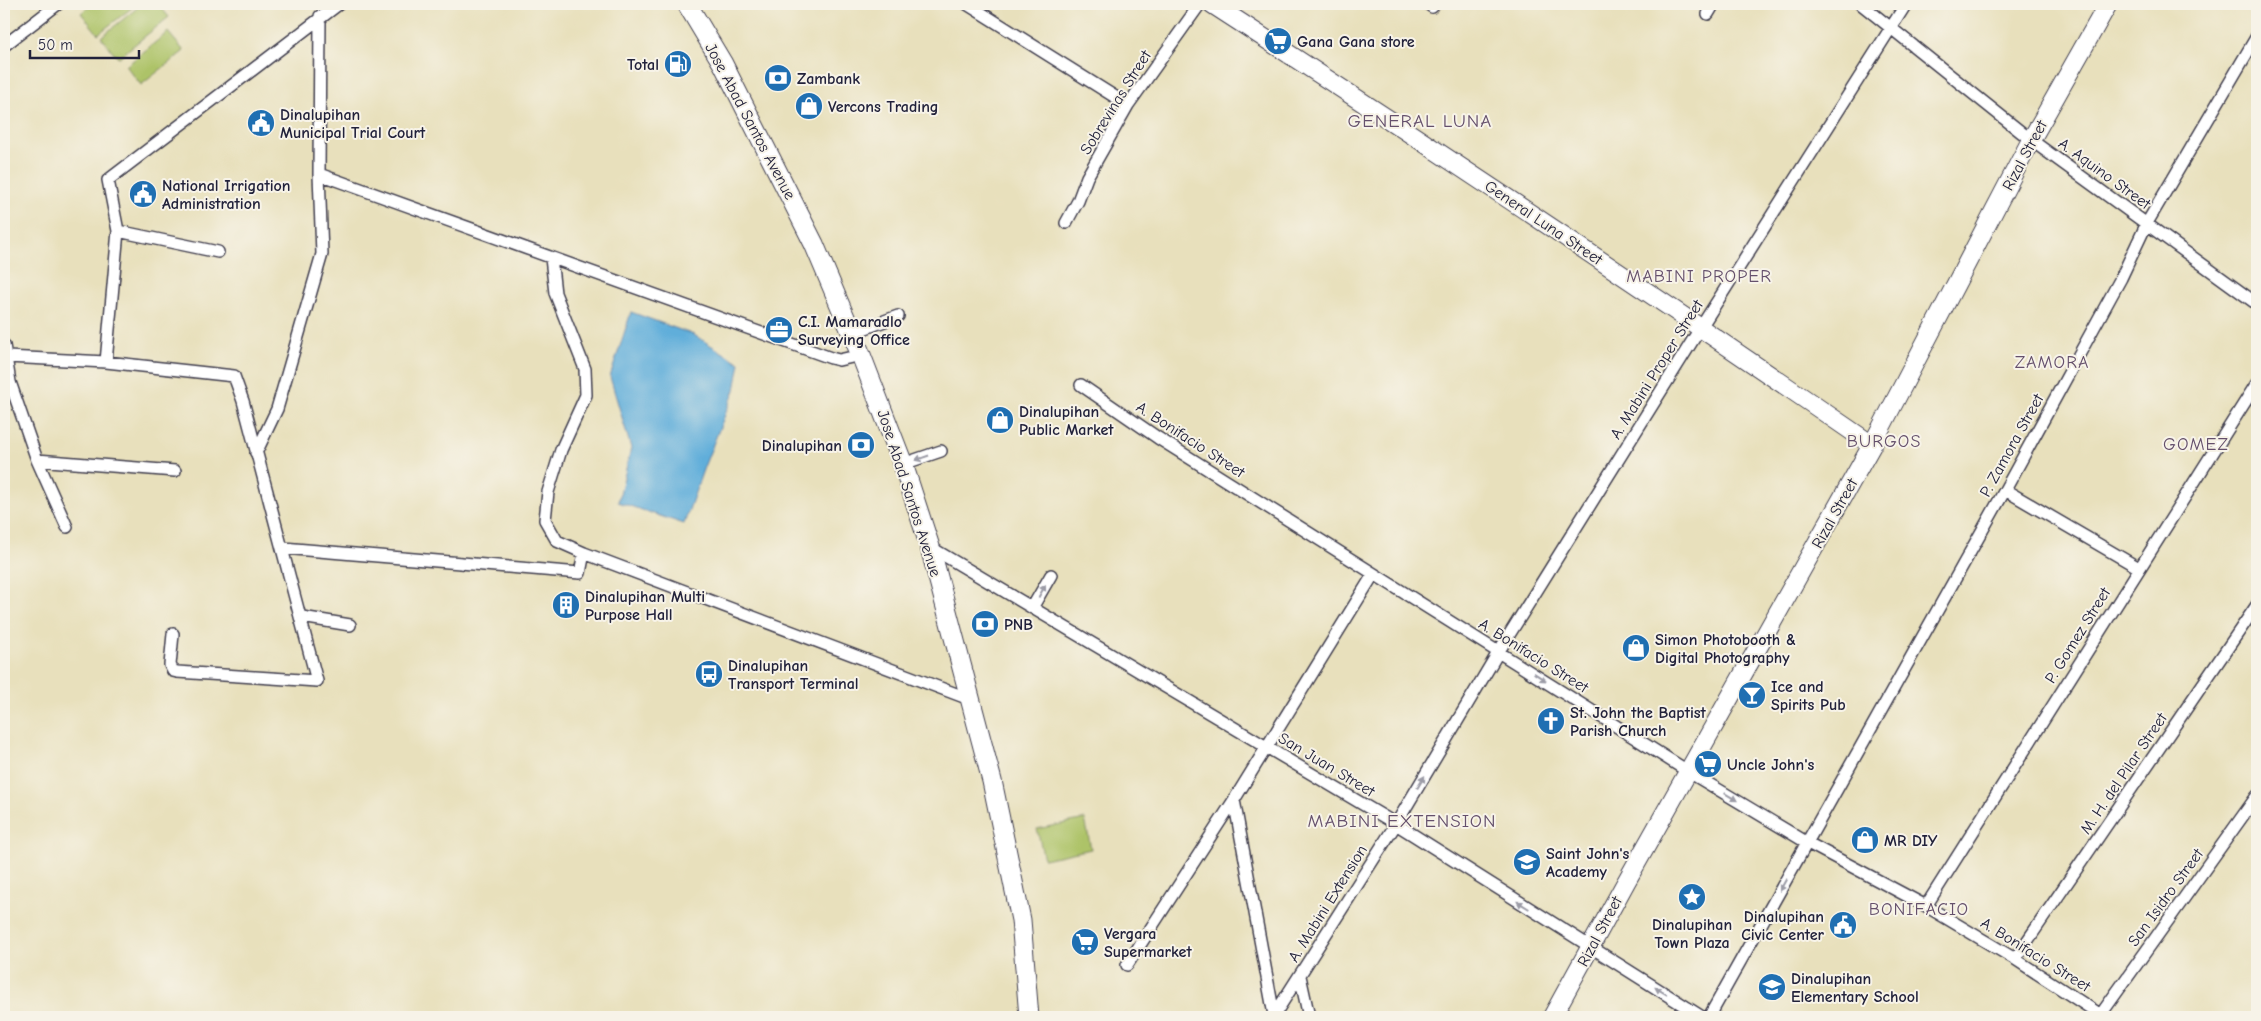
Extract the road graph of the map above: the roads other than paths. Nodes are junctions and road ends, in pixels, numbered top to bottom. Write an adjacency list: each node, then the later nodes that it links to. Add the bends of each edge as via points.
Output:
1 (58, 4): 15 (street)
2 (339, 4): 12 (street)
3 (687, 4): 27 (highway, Jose Abad Santos Avenue, via 723,64 784,182)
4 (966, 4): 16 (street)
5 (1200, 4): 16 (street, Sobrevinas Street)
6 (1212, 4): 26 (main road, General Luna Street)
7 (1428, 4): 8 (street, via 1432,7)
8 (1435, 4)
9 (1861, 4): 13 (street, A. Aquino Street)
10 (1906, 4): 13 (street, A. Mabini Proper Street)
11 (2108, 4): 17 (main road, Rizal Street)
12 (320, 16): 18 (street); 21 (street, via 108,180)
13 (1890, 26): 17 (street, A. Aquino Street); 26 (street, A. Mabini Proper Street)
14 (2257, 36): 20 (street, P. Zamora Street)
15 (5, 45)
16 (1128, 105): 19 (street, Sobrevinas Street, via 1087,177)
17 (2031, 140): 20 (street, A. Aquino Street); 35 (main road, Rizal Street)
18 (319, 174): 23 (street); 37 (street, via 322,254 277,409)
19 (1066, 223)
20 (2147, 223): 24 (street, A. Aquino Street); 41 (street, P. Zamora Street, via 2121,278)
21 (118, 231): 22 (street); 31 (street)
22 (218, 252)
23 (551, 258): 29 (street, via 831,358 839,360); 45 (street, via 555,293 585,369 586,395 561,450 548,492 546,520 557,541)
24 (2257, 304)
25 (898, 316): 27 (street)
26 (1701, 327): 35 (main road, General Luna Street); 54 (street, A. Mabini Proper Street)
27 (852, 333): 29 (highway, Jose Abad Santos Avenue)
28 (4, 345): 30 (street)
29 (861, 355): 39 (highway, Jose Abad Santos Avenue)
30 (7, 357): 31 (street); 32 (street)
31 (106, 362): 37 (street, via 234,376)
32 (7, 382): 38 (street)
33 (2257, 383): 46 (street, P. Gomez Street)
34 (1081, 385): 48 (street, A. Bonifacio Street, via 1158,438)
35 (1872, 445): 57 (main road, Rizal Street)
36 (941, 451): 39 (street, one-way to 39)
37 (256, 453): 44 (street)
38 (37, 460): 40 (street); 42 (street)
39 (903, 464): 43 (highway, Jose Abad Santos Avenue)
40 (176, 472)
41 (2005, 490): 46 (street); 61 (street, P. Zamora Street)
42 (67, 527)
43 (930, 547): 50 (street, San Juan Street); 55 (highway, Jose Abad Santos Avenue)
44 (284, 548): 45 (street, via 580,573); 51 (street)
45 (584, 553): 55 (street)
46 (2139, 568): 62 (street, P. Gomez Street)
47 (1051, 575): 50 (street, one-way to 47)
48 (1374, 575): 54 (street, A. Bonifacio Street); 56 (street)
49 (2257, 605): 64 (street, M. H. del Pilar Street)
50 (1032, 608): 56 (street, San Juan Street)
51 (302, 617): 52 (street); 53 (street, via 318,682 173,671 170,665)
52 (350, 625)
53 (174, 634)
54 (1499, 651): 57 (street, A. Bonifacio Street, one-way to 57); 60 (street, A. Mabini Extension, one-way to 54)
55 (972, 700): 69 (highway, Jose Abad Santos Avenue, via 1021,920)
56 (1266, 746): 59 (street); 60 (street, San Juan Street)
57 (1689, 772): 61 (street, A. Bonifacio Street, one-way to 61); 63 (main road, Rizal Street)
58 (2257, 796): 68 (street, San Isidro Street)
59 (1234, 800): 65 (street); 67 (street)
60 (1396, 824): 63 (street, San Juan Street, one-way to 60); 66 (street, A. Mabini Extension)
61 (1806, 842): 62 (street, A. Bonifacio Street); 73 (street, P. Zamora Street, one-way to 73)
62 (1926, 906): 64 (street, A. Bonifacio Street)
63 (1591, 947): 71 (main road, Rizal Street); 72 (street, San Juan Street, one-way to 63)
64 (2016, 959): 68 (street, A. Bonifacio Street)
65 (1127, 965)
66 (1300, 976): 67 (street, A. Mabini Extension); 70 (street)
67 (1274, 1016)
68 (2101, 1016)
69 (1029, 1017)
70 (1309, 1017)
71 (1552, 1017)
72 (1702, 1017)
73 (1709, 1017)

